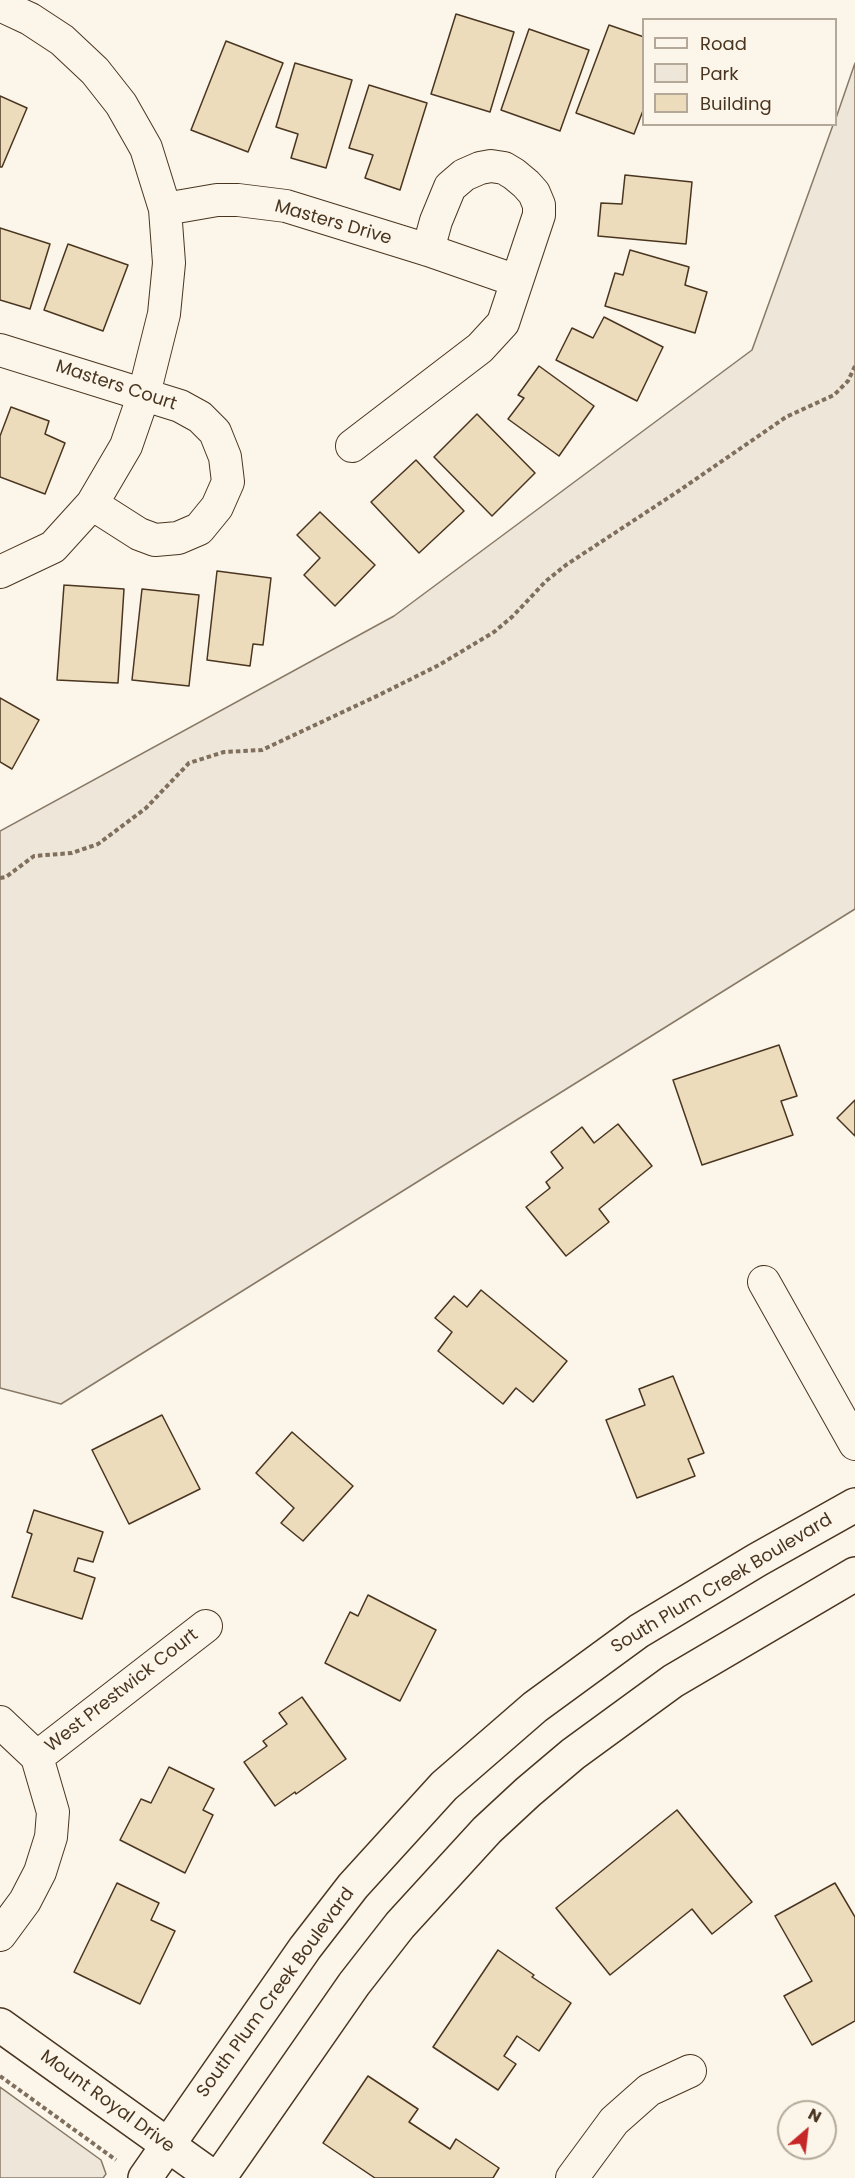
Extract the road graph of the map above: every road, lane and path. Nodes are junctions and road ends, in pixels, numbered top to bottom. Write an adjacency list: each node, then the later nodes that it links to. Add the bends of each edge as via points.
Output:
1 (0, 5): 2 (street, via 62,40 95,71 121,104 146,148)
2 (165, 209): 3 (street, Masters Drive, via 217,200 286,206); 7 (street, via 169,262 164,314)
3 (428, 250): 4 (street, Masters Drive); 4 (street, via 450,188 464,175 480,168 504,168 526,184 539,205)
4 (517, 281): 8 (street, via 503,323 480,348)
5 (0, 350): 7 (street, Masters Court)
6 (855, 366): 11 (path, via 848,381 834,395 786,417 566,565 494,632 439,665 262,750 224,752 189,763 146,807 98,844 72,853 34,856)
7 (144, 394): 9 (street, via 126,446); 9 (street, Masters Court, via 180,406 200,417 215,432 225,457 228,482 217,507 199,529 178,538 155,540)
8 (352, 446)
9 (92, 504): 10 (street, via 53,547)
10 (0, 572)
11 (0, 878)
12 (764, 1282): 13 (street)
13 (855, 1443)
14 (855, 1505): 23 (street, South Plum Creek Boulevard, via 639,1631 535,1707 444,1786 346,1895 305,1948)
15 (855, 1574): 26 (street, via 673,1681 573,1755 487,1830 400,1925 354,1984)
16 (206, 1626): 18 (street, West Prestwick Court)
17 (0, 1722): 18 (street)
18 (37, 1757): 19 (street, via 53,1812 51,1837 40,1872)
19 (0, 1935)
20 (0, 2025): 23 (street, Mount Royal Drive)
21 (690, 2071): 27 (street, via 649,2090 614,2121)
22 (0, 2076): 24 (path)
23 (168, 2145): 24 (street, South Plum Creek Boulevard); 25 (street, Mount Royal Drive)
24 (132, 2170)
25 (214, 2178)
26 (219, 2178)
27 (572, 2178)

